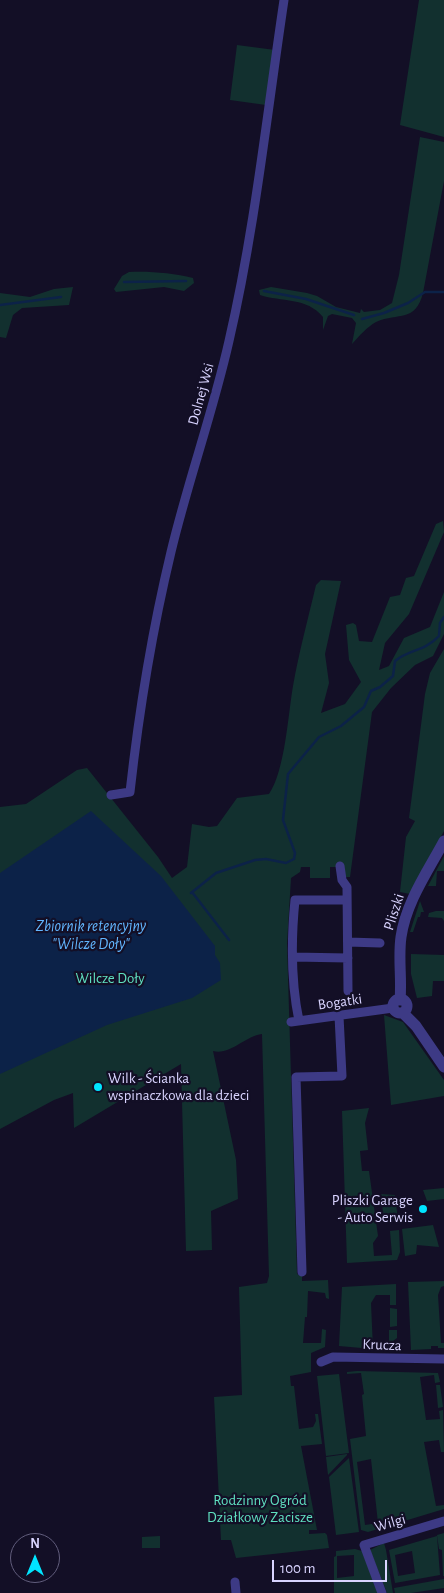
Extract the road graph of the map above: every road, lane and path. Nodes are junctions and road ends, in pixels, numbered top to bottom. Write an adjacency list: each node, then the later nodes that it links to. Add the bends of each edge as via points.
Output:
1 (284, 0): 2 (street, Dolnej Wsi, via 243,276 156,617 141,698 130,792)
2 (111, 795)
3 (444, 841): 11 (street, Pliszki, via 404,922 400,947)
4 (340, 866): 5 (street, via 342,880 347,887)
5 (347, 900): 6 (street); 8 (street, via 295,900)
6 (348, 942): 7 (street); 9 (street)
7 (380, 943)
8 (294, 957): 9 (street); 12 (street, Bogatki, via 295,1022)
9 (348, 958): 10 (street)
10 (348, 991)
11 (399, 1007): 12 (street, Bogatki); 13 (street)
12 (339, 1016): 14 (street, via 342,1076 296,1077)
13 (444, 1067)
14 (302, 1272)
15 (444, 1359): 16 (street, Krucza, via 333,1357)
16 (321, 1362)
17 (444, 1521): 20 (street, Wilgi, via 364,1545)
18 (235, 1582): 19 (street)
19 (236, 1593)
20 (382, 1593)

